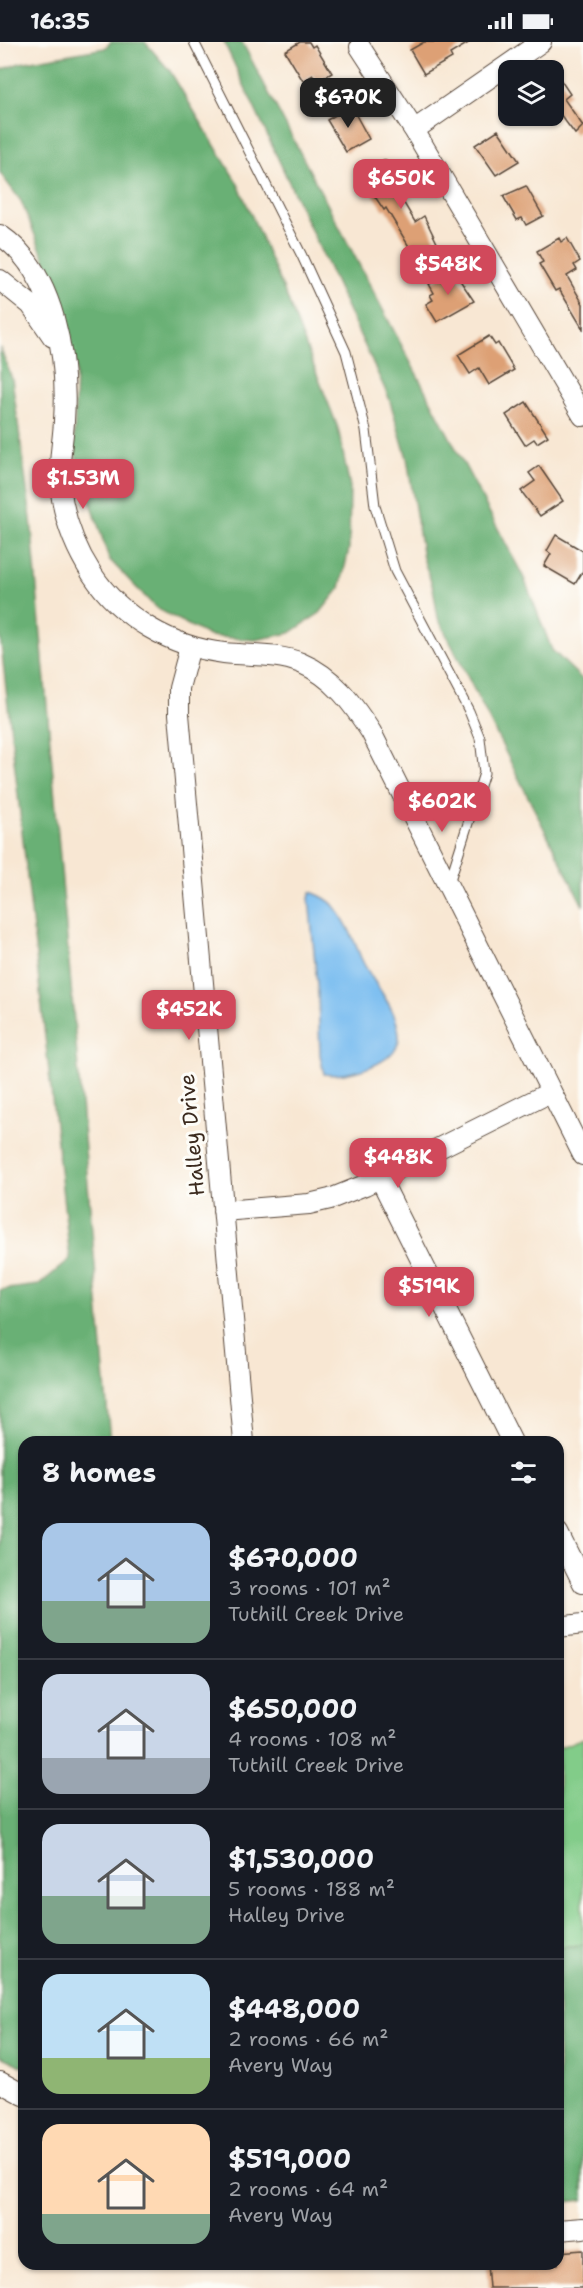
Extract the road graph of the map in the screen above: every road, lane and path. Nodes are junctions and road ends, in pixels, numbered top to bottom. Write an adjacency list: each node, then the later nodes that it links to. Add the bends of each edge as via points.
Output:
1 (194, 42): 10 (lane, via 346,352 366,430 375,506 395,571 480,738 484,773)
2 (542, 42): 4 (street)
3 (360, 47): 4 (street)
4 (414, 130): 8 (street)
5 (0, 235): 7 (street, via 26,258 40,281 51,307)
6 (0, 280): 7 (street, via 31,304)
7 (58, 344): 9 (street, via 64,399 60,481 75,544 93,575 118,604 147,627)
8 (583, 416)
9 (190, 646): 10 (street, via 283,658 301,663 334,684 348,697 370,732); 14 (street, Halley Drive, via 179,688 179,714)
10 (448, 885): 11 (street)
11 (551, 1092): 12 (street); 13 (street)
12 (583, 1155)
13 (380, 1178): 14 (street, via 309,1204); 16 (street)
14 (223, 1211): 15 (street, Halley Drive)
15 (243, 1436)
16 (509, 1436)
17 (564, 1545): 18 (street)
18 (583, 1583)
19 (583, 1624): 20 (street)
20 (564, 1627)
21 (0, 2082): 22 (street)
22 (18, 2092)
23 (583, 2228): 24 (street)
24 (564, 2230)

